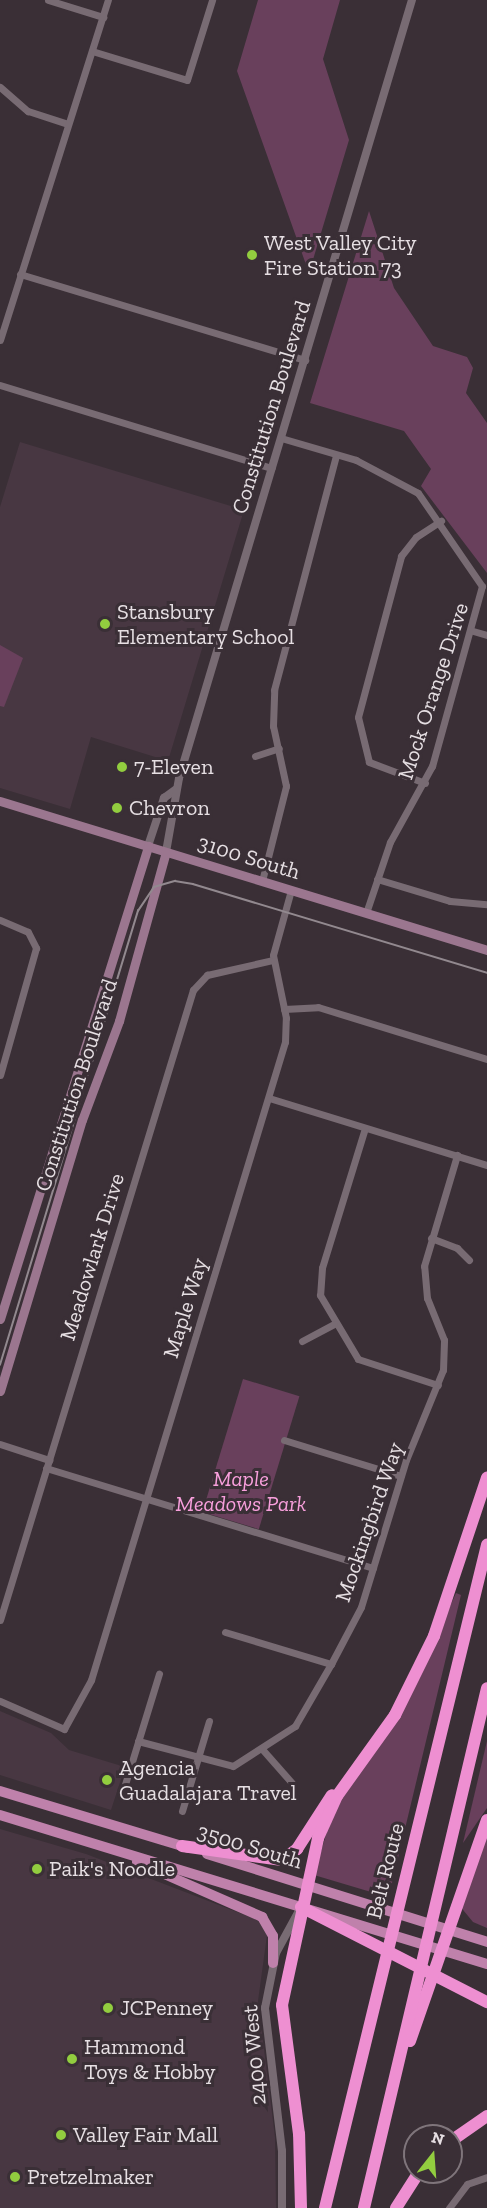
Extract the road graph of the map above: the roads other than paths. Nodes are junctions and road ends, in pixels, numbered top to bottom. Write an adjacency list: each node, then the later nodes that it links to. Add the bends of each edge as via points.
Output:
1 (48, 0): 5 (street)
2 (108, 0): 5 (street)
3 (212, 0): 6 (street, via 187,80)
4 (412, 0): 11 (street, Constitution Boulevard)
5 (103, 17): 6 (street)
6 (92, 51): 8 (street)
7 (0, 87): 8 (street, via 27,111)
8 (66, 123): 9 (street)
9 (20, 274): 10 (street); 11 (street)
10 (0, 340)
11 (305, 360): 13 (street, Constitution Boulevard)
12 (0, 385): 15 (street)
13 (281, 438): 14 (street, Mock Orange Drive); 15 (street, Constitution Boulevard)
14 (336, 455): 16 (street, Mock Orange Drive, via 412,489); 19 (street, via 274,690 272,717)
15 (272, 468): 22 (street, Constitution Boulevard)
16 (441, 520): 17 (street, Mock Orange Drive, via 481,580); 21 (street, via 411,541 400,556 358,717 369,762)
17 (473, 631): 18 (street); 21 (street, Mock Orange Drive)
18 (487, 636)
19 (279, 748): 20 (street); 27 (street, via 284,805)
20 (255, 756)
21 (425, 783): 26 (street, Mock Orange Drive, via 390,842)
22 (175, 790): 24 (street, Constitution Boulevard, via 164,798); 25 (street, Constitution Boulevard, via 178,802)
23 (0, 801): 24 (main road, 3100 South)
24 (148, 846): 25 (main road, 3100 South); 43 (main road, Constitution Boulevard)
25 (166, 852): 27 (main road, 3100 South); 47 (main road, Constitution Boulevard, via 119,1021 85,1113)
26 (377, 879): 29 (street, via 450,900); 30 (street, Mock Orange Drive)
27 (262, 881): 28 (main road, 3100 South)
28 (291, 890): 30 (main road, 3100 South); 33 (street, Maple Way)
29 (487, 904)
30 (366, 913): 32 (main road, 3100 South)
31 (0, 920): 36 (street, via 22,928 35,943 34,964)
32 (487, 950)
33 (273, 960): 34 (street, Maple Way); 50 (street, Meadowlark Drive, via 212,973 193,990)
34 (284, 1009): 35 (street, via 318,1007); 37 (street, Maple Way, via 285,1042)
35 (487, 1059)
36 (0, 1075)
37 (268, 1098): 38 (street); 54 (street, Maple Way)
38 (365, 1128): 39 (street); 44 (street, via 320,1277 320,1295)
39 (456, 1155): 40 (street); 41 (street, Mockingbird Way)
40 (487, 1165)
41 (431, 1238): 42 (street, via 457,1248); 46 (street, Mockingbird Way, via 424,1277 444,1340)
42 (469, 1260)
43 (0, 1319)
44 (334, 1324): 45 (street); 46 (street, via 350,1351 364,1362)
45 (302, 1341)
46 (438, 1385): 52 (street, Mockingbird Way)
47 (0, 1391)
48 (284, 1440): 52 (street)
49 (0, 1444): 50 (street)
50 (49, 1460): 51 (street, Meadowlark Drive)
51 (46, 1468): 54 (street); 57 (street, Meadowlark Drive)
52 (401, 1476): 56 (street, Mockingbird Way)
53 (487, 1478): 68 (highway, via 434,1636 395,1716)
54 (147, 1499): 56 (street); 62 (street, Maple Way, via 91,1680 64,1730)
55 (487, 1545): 89 (highway, Belt Route)
56 (373, 1568): 59 (street, Mockingbird Way, via 361,1607)
57 (0, 1620)
58 (225, 1632): 59 (street)
59 (331, 1664): 65 (street, Mockingbird Way, via 299,1721)
60 (159, 1674): 64 (street)
61 (487, 1688): 81 (highway, via 438,1892)
62 (0, 1701)
63 (209, 1721): 66 (street)
64 (138, 1741): 66 (street, Mockingbird Way); 70 (street)
65 (262, 1749): 66 (street, Mockingbird Way, via 231,1767); 67 (street)
66 (197, 1759): 71 (street)
67 (292, 1783)
68 (345, 1785): 74 (highway, via 316,1813 297,1849 282,1860); 76 (highway, via 322,1827)
69 (0, 1791): 74 (main road, 3500 South)
70 (122, 1794)
71 (182, 1811)
72 (0, 1815): 75 (main road, 3500 South)
73 (487, 1820): 81 (highway)
74 (182, 1846): 76 (main road, 3500 South)
75 (124, 1854): 77 (main road, 3500 South); 79 (main road, via 262,1917 272,1930)
76 (307, 1884): 77 (highway); 78 (main road, 3500 South)
77 (301, 1907): 79 (street, 2400 West, via 288,1922); 80 (main road, 3500 South); 82 (highway); 88 (highway, via 282,2005 299,2134)
78 (487, 1942)
79 (273, 1963): 87 (street, 2400 West, via 265,2023 282,2145)
80 (487, 1964)
81 (419, 1997): 90 (highway)
82 (487, 2002)
83 (487, 2116): 84 (highway)
84 (463, 2133)
85 (487, 2177): 92 (street, via 467,2184)
86 (412, 2184): 91 (highway)
87 (282, 2208)
88 (301, 2208)
89 (326, 2208)
90 (364, 2208)
91 (396, 2208)
92 (448, 2208)

